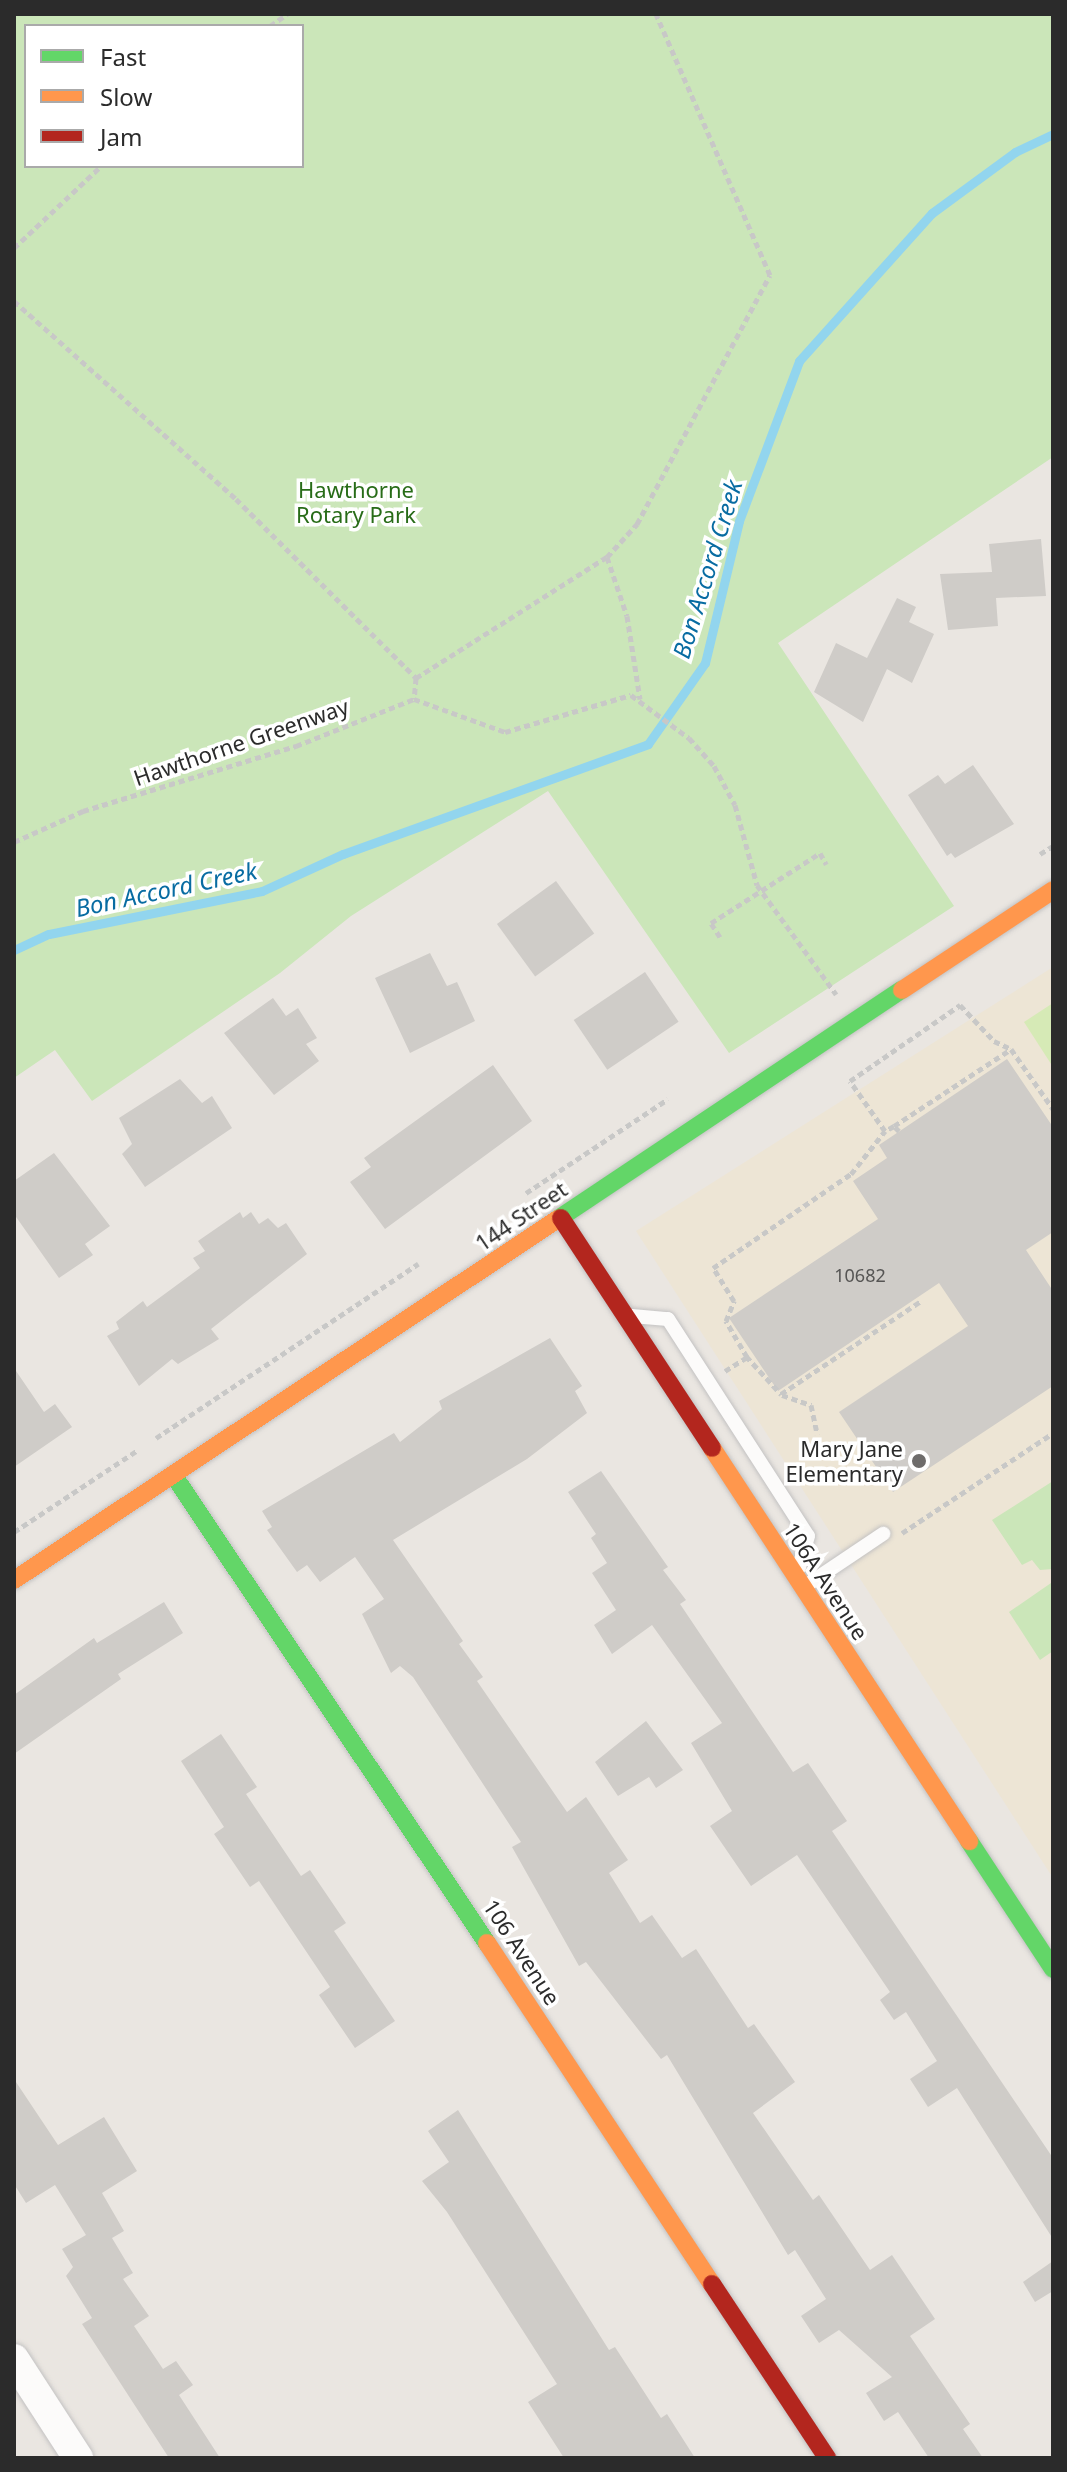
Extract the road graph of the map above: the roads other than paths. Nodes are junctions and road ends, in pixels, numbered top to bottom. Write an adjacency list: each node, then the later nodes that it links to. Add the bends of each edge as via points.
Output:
1 (1053, 890): 2 (street, 144 Street)
2 (561, 1218): 3 (street, 106A Avenue); 4 (street, 144 Street)
3 (626, 1316): 7 (street, 106A Avenue); 7 (lane, via 668,1319 783,1494 808,1536)
4 (174, 1476): 6 (street, 144 Street); 11 (street, 106 Avenue)
5 (886, 1538): 7 (lane)
6 (14, 1580)
7 (799, 1584): 8 (street, 106A Avenue)
8 (1053, 1969)
9 (14, 2359): 10 (street)
10 (78, 2458)
11 (827, 2458)

